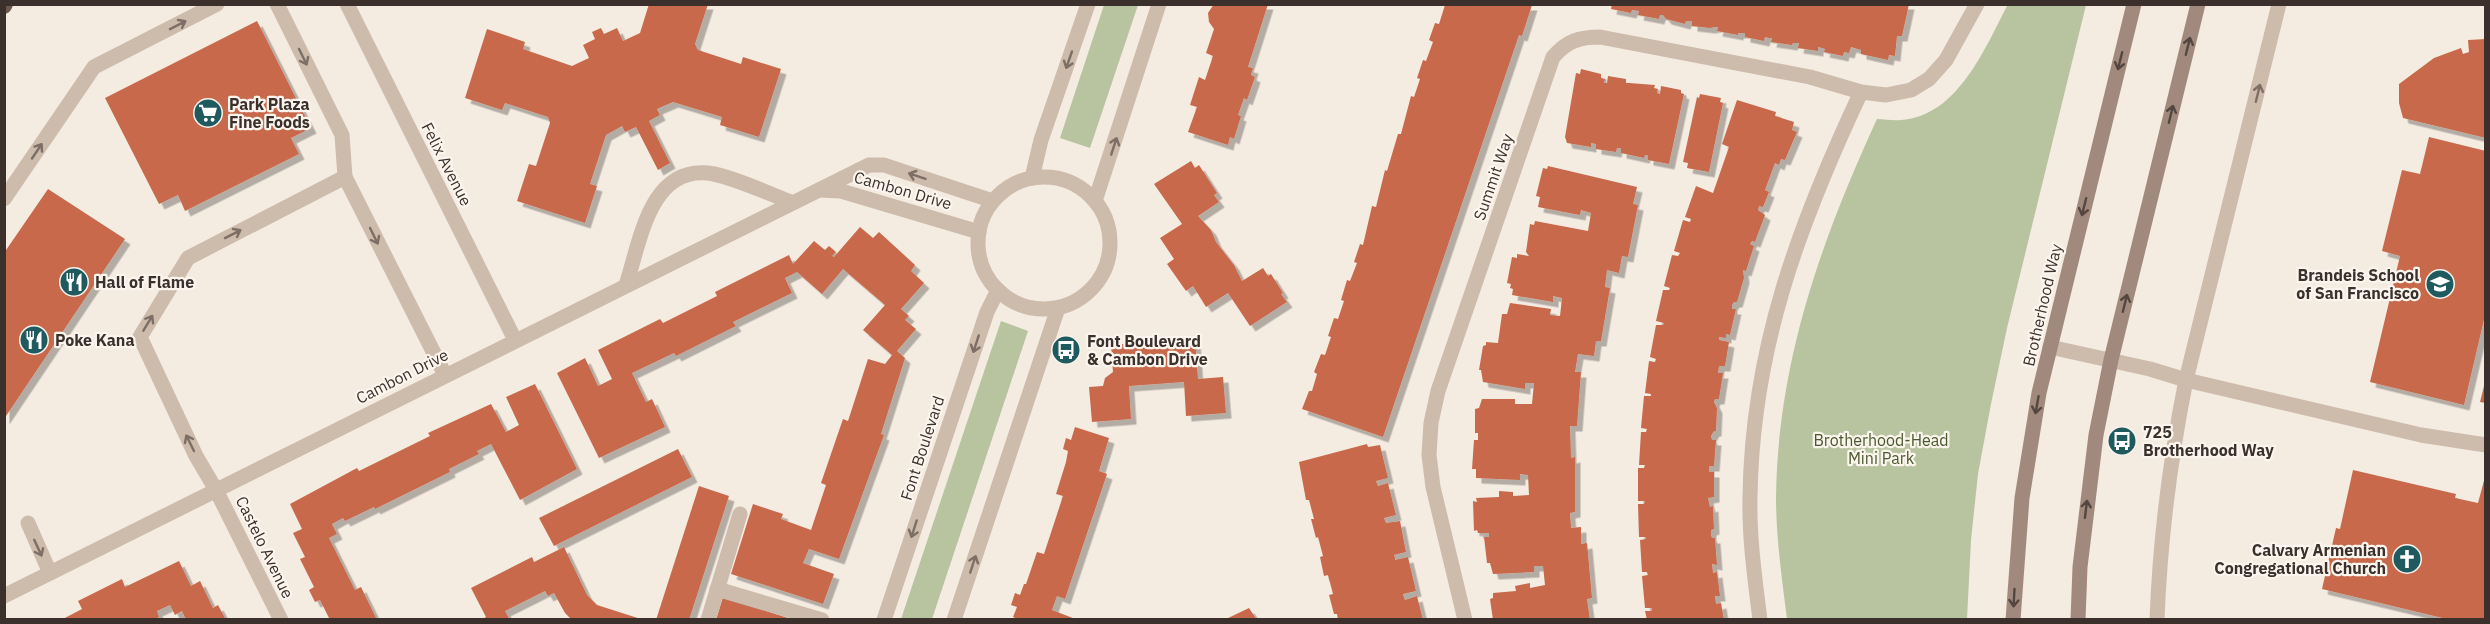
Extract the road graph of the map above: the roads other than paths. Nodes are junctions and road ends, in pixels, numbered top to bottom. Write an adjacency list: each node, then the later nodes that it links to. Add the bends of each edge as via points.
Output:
1 (217, 4): 14 (street, one-way to 1, via 94,67)
2 (278, 4): 11 (street, one-way to 11, via 342,135)
3 (347, 4): 22 (street, Felix Avenue)
4 (1088, 4): 12 (street, one-way to 12, via 1041,140)
5 (1160, 4): 16 (street, one-way to 5)
6 (1977, 4): 10 (street, Summit Way, via 1946,60 1929,79 1911,90 1886,95)
7 (2134, 4): 23 (main road, Brotherhood Way, one-way to 23)
8 (2198, 4): 24 (main road, one-way to 8)
9 (2279, 4): 26 (street, one-way to 9)
10 (1861, 92): 39 (street, Summit Way, via 1810,77 1600,37 1583,37 1565,44 1553,57 1438,391 1431,423 1433,487); 40 (street, via 1792,253 1762,371 1750,499)
11 (345, 177): 25 (street, one-way to 25); 28 (street, Castelo Avenue, one-way to 11, via 140,337 188,258)
12 (1032, 178): 15 (street, via 1017,182); 16 (street, via 1046,177 1073,184)
13 (816, 190): 15 (street, Cambon Drive, one-way to 13, via 884,165 869,165); 17 (street, Cambon Drive); 18 (street, Cambon Drive, via 842,191)
14 (4, 199)
15 (993, 201): 18 (street)
16 (1095, 201): 21 (street, via 1108,231 1106,265 1088,293)
17 (791, 202): 19 (street, Cambon Drive); 19 (street, via 709,174 678,176 654,200)
18 (979, 232): 20 (street, via 981,263)
19 (626, 285): 22 (street, Cambon Drive)
20 (998, 290): 21 (street, via 1026,307); 37 (street, Font Boulevard, one-way to 37, via 987,312)
21 (1058, 308): 38 (street, one-way to 21)
22 (514, 340): 25 (street, Cambon Drive)
23 (2050, 347): 24 (street); 41 (main road, Brotherhood Way, one-way to 41, via 2022,498)
24 (2111, 360): 26 (street); 42 (main road, one-way to 24, via 2086,508)
25 (445, 375): 28 (street, Cambon Drive)
26 (2186, 380): 27 (street, via 2421,435); 43 (street, via 2168,480)
27 (2486, 445)
28 (216, 490): 31 (street, Cambon Drive); 34 (street, Castelo Avenue)
29 (740, 514): 32 (street)
30 (28, 524): 31 (street, one-way to 31)
31 (50, 573): 33 (street, Cambon Drive)
32 (717, 589): 35 (street); 36 (street)
33 (4, 596)
34 (280, 620)
35 (708, 620)
36 (822, 620)
37 (884, 620)
38 (954, 620)
39 (1465, 620)
40 (1760, 620)
41 (2013, 620)
42 (2078, 620)
43 (2157, 620)

